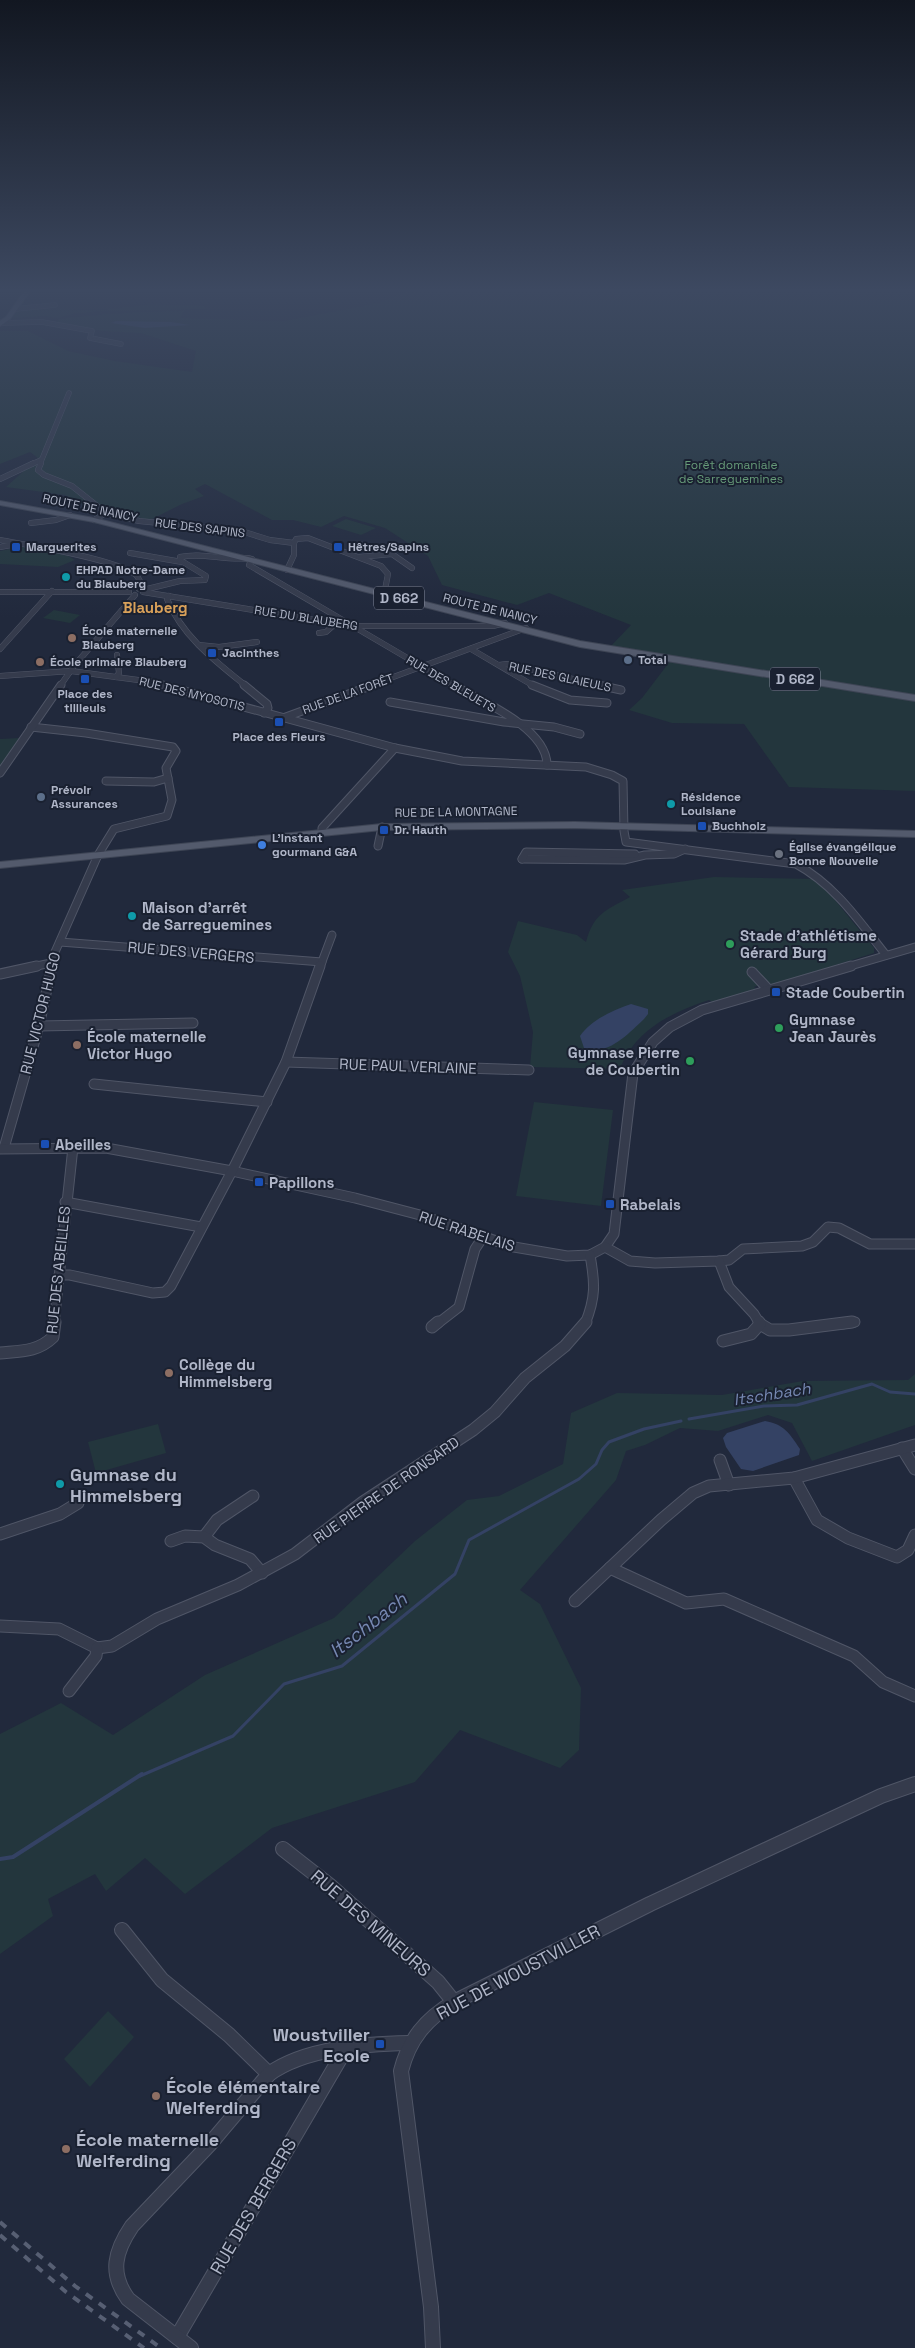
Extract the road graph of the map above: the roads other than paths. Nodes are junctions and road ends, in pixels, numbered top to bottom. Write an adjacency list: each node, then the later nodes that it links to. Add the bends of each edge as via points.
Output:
1 (67, 399): 2 (street)
2 (41, 460): 3 (street); 5 (street, via 40,473 72,486)
3 (0, 479)
4 (0, 503): 6 (main road, ROUTE DE NANCY / D 662)
5 (106, 513): 7 (street); 11 (street, RUE DES SAPINS, via 139,521 241,531)
6 (70, 515): 7 (main road, ROUTE DE NANCY / D 662); 8 (street)
7 (94, 520): 17 (main road, ROUTE DE NANCY / D 662)
8 (31, 523)
9 (0, 540): 10 (street)
10 (22, 543): 13 (street); 22 (street, via 124,568 137,576)
11 (294, 544): 16 (street, via 296,539 308,538); 20 (street, via 296,549)
12 (359, 544): 15 (street)
13 (0, 547)
14 (130, 553): 18 (street)
15 (392, 554): 16 (street); 19 (street)
16 (359, 557): 21 (street, via 386,569)
17 (249, 559): 18 (street, via 188,554 180,557); 20 (main road, ROUTE DE NANCY / D 662); 28 (street, RUE DES BLEUETS, via 248,565)
18 (182, 562): 22 (street, via 207,578 201,582 180,581)
19 (412, 568)
20 (288, 569): 26 (main road, ROUTE DE NANCY / D 662)
21 (387, 582): 26 (street)
22 (141, 590): 25 (street); 27 (street, RUE DU BLAUBERG)
23 (52, 591): 24 (street); 25 (street); 37 (street)
24 (0, 592)
25 (132, 593): 42 (street)
26 (385, 594): 29 (main road, ROUTE DE NANCY / D 662)
27 (169, 596): 28 (street, RUE DU BLAUBERG, via 328,623); 36 (street, via 167,599 173,616)
28 (336, 621): 31 (street, RUE DES BLEUETS); 34 (street, via 326,632)
29 (491, 621): 30 (main road, ROUTE DE NANCY / D 662); 32 (street, RUE DU BLAUBERG)
30 (503, 624): 32 (street, RUE DU BLAUBERG); 33 (main road, ROUTE DE NANCY / D 662)
31 (352, 626): 32 (street, RUE DU BLAUBERG); 41 (street, RUE DES BLEUETS)
32 (470, 626)
33 (524, 629): 38 (street, RUE DE LA FORÊT); 46 (main road, ROUTE DE NANCY / D 662, via 675,660)
34 (319, 633)
35 (257, 642): 36 (street, via 219,647)
36 (199, 645): 50 (street, via 267,704)
37 (0, 648)
38 (471, 650): 40 (street); 41 (street, RUE DE LA FORÊT)
39 (116, 655): 44 (street, via 119,673)
40 (499, 665): 45 (street, RUE DES GLAIEULS, via 507,664); 48 (street, via 548,693 596,704)
41 (422, 667): 51 (street, RUE DE LA FORÊT); 52 (street, RUE DES BLEUETS)
42 (70, 672): 43 (street); 44 (street, RUE DES MYOSOTIS); 53 (street)
43 (0, 676)
44 (116, 676): 49 (street, RUE DES MYOSOTIS, via 153,682)
45 (621, 690)
46 (915, 698)
47 (390, 702): 52 (street)
48 (607, 703)
49 (254, 710): 50 (street)
50 (264, 713): 51 (street)
51 (283, 718): 55 (street)
52 (520, 724): 54 (street, via 554,727); 56 (street, RUE DES BLEUETS, via 532,732 544,748)
53 (31, 727): 57 (street); 58 (street, via 173,747 176,751 166,768)
54 (580, 734)
55 (395, 748): 56 (street, via 462,761); 62 (street, via 322,828)
56 (547, 765): 60 (street, via 599,770 623,781)
57 (0, 773)
58 (168, 778): 59 (street, via 154,782); 66 (street, RUE VICTOR HUGO, via 172,800 168,816 114,829)
59 (106, 781)
60 (624, 826): 61 (main road, RUE DE LA MONTAGNE); 63 (main road, RUE DE LA MONTAGNE); 65 (street, via 622,832 626,842)
61 (382, 827): 62 (main road, RUE DE LA MONTAGNE); 64 (street)
62 (322, 832): 66 (main road, RUE DE LA MONTAGNE)
63 (915, 834)
64 (378, 846)
65 (686, 848): 67 (street, via 674,854); 72 (street, via 806,868 827,883)
66 (98, 855): 68 (main road, RUE DE LA MONTAGNE); 70 (street, RUE VICTOR HUGO)
67 (645, 855): 67 (street, via 624,860 522,859 526,852)
68 (0, 865)
69 (332, 934): 73 (street)
70 (60, 942): 73 (street, RUE DES VERGERS); 74 (street, RUE VICTOR HUGO)
71 (915, 947): 72 (street)
72 (886, 955): 77 (street)
73 (322, 962): 80 (street)
74 (52, 963): 76 (street); 79 (street, RUE VICTOR HUGO)
75 (752, 972): 77 (street)
76 (0, 974)
77 (768, 989): 91 (street, via 688,1016 670,1026 643,1052 633,1073 614,1234)
78 (193, 1022): 79 (street)
79 (38, 1026): 85 (street, RUE VICTOR HUGO)
80 (286, 1062): 81 (street, RUE PAUL VERLAINE); 83 (street)
81 (529, 1070)
82 (94, 1084): 83 (street)
83 (267, 1102): 86 (street)
84 (73, 1147): 85 (street, RUE RABELAIS); 86 (street, RUE RABELAIS, via 106,1148); 87 (street, RUE DES ABEILLES)
85 (2, 1149)
86 (232, 1171): 88 (street); 89 (street, RUE RABELAIS, via 420,1215)
87 (66, 1202): 88 (street); 94 (street, RUE DES ABEILLES)
88 (201, 1227): 94 (street, via 165,1292)
89 (483, 1237): 92 (street, RUE RABELAIS, via 541,1252); 97 (street, via 475,1249 459,1307)
90 (915, 1244): 93 (street, via 870,1244 839,1228 828,1227 813,1242 802,1246 743,1249 729,1260)
91 (605, 1247): 92 (street, RUE RABELAIS); 93 (street, via 630,1261)
92 (590, 1255): 113 (street, RUE PIERRE DE RONSARD, via 595,1283 593,1305 584,1326 565,1346 525,1378 495,1412 473,1430 363,1502 295,1554)
93 (719, 1261): 96 (street, via 729,1287)
94 (59, 1275): 99 (street, RUE DES ABEILLES, via 53,1337 36,1349)
95 (855, 1322): 96 (street, via 789,1330 770,1330)
96 (760, 1324): 98 (street, via 751,1334)
97 (432, 1327)
98 (723, 1341)
99 (0, 1353)
100 (915, 1445): 101 (street)
101 (902, 1448): 103 (street); 104 (street)
102 (720, 1460): 105 (street)
103 (915, 1469)
104 (794, 1478): 105 (street); 109 (street, via 817,1520 848,1538 897,1557 908,1550)
105 (730, 1485): 112 (street, via 709,1486 694,1493)
106 (253, 1496): 110 (street, via 217,1520)
107 (78, 1503): 108 (street, via 60,1514)
108 (0, 1534)
109 (915, 1535)
110 (204, 1537): 111 (street, via 185,1536); 113 (street, via 250,1559)
111 (170, 1541)
112 (610, 1568): 114 (street); 118 (street, via 686,1604 724,1599 854,1656 883,1682)
113 (262, 1573): 116 (street, RUE PIERRE DE RONSARD, via 157,1619 112,1646)
114 (575, 1601)
115 (0, 1626): 116 (street, via 59,1629)
116 (97, 1648): 117 (street, via 96,1656)
117 (69, 1691)
118 (915, 1696)
119 (915, 1784): 122 (street, RUE DE WOUSTVILLER, via 881,1796 659,1900)
120 (283, 1849): 122 (street, RUE DES MINEURS, via 329,1884 438,1982)
121 (122, 1930): 125 (street, via 162,1980 229,2035)
122 (454, 2002): 123 (street, RUE DE WOUSTVILLER, via 429,2020)
123 (409, 2043): 124 (street, via 373,2044); 128 (street, RUE DE WOUSTVILLER, via 401,2070 402,2084)
124 (345, 2050): 125 (street, via 297,2058); 126 (street, RUE DES BERGERS)
125 (269, 2074): 126 (street, via 201,2154 132,2227 118,2250 115,2271 121,2290)
126 (177, 2337): 127 (street)
127 (191, 2348)
128 (433, 2348)

